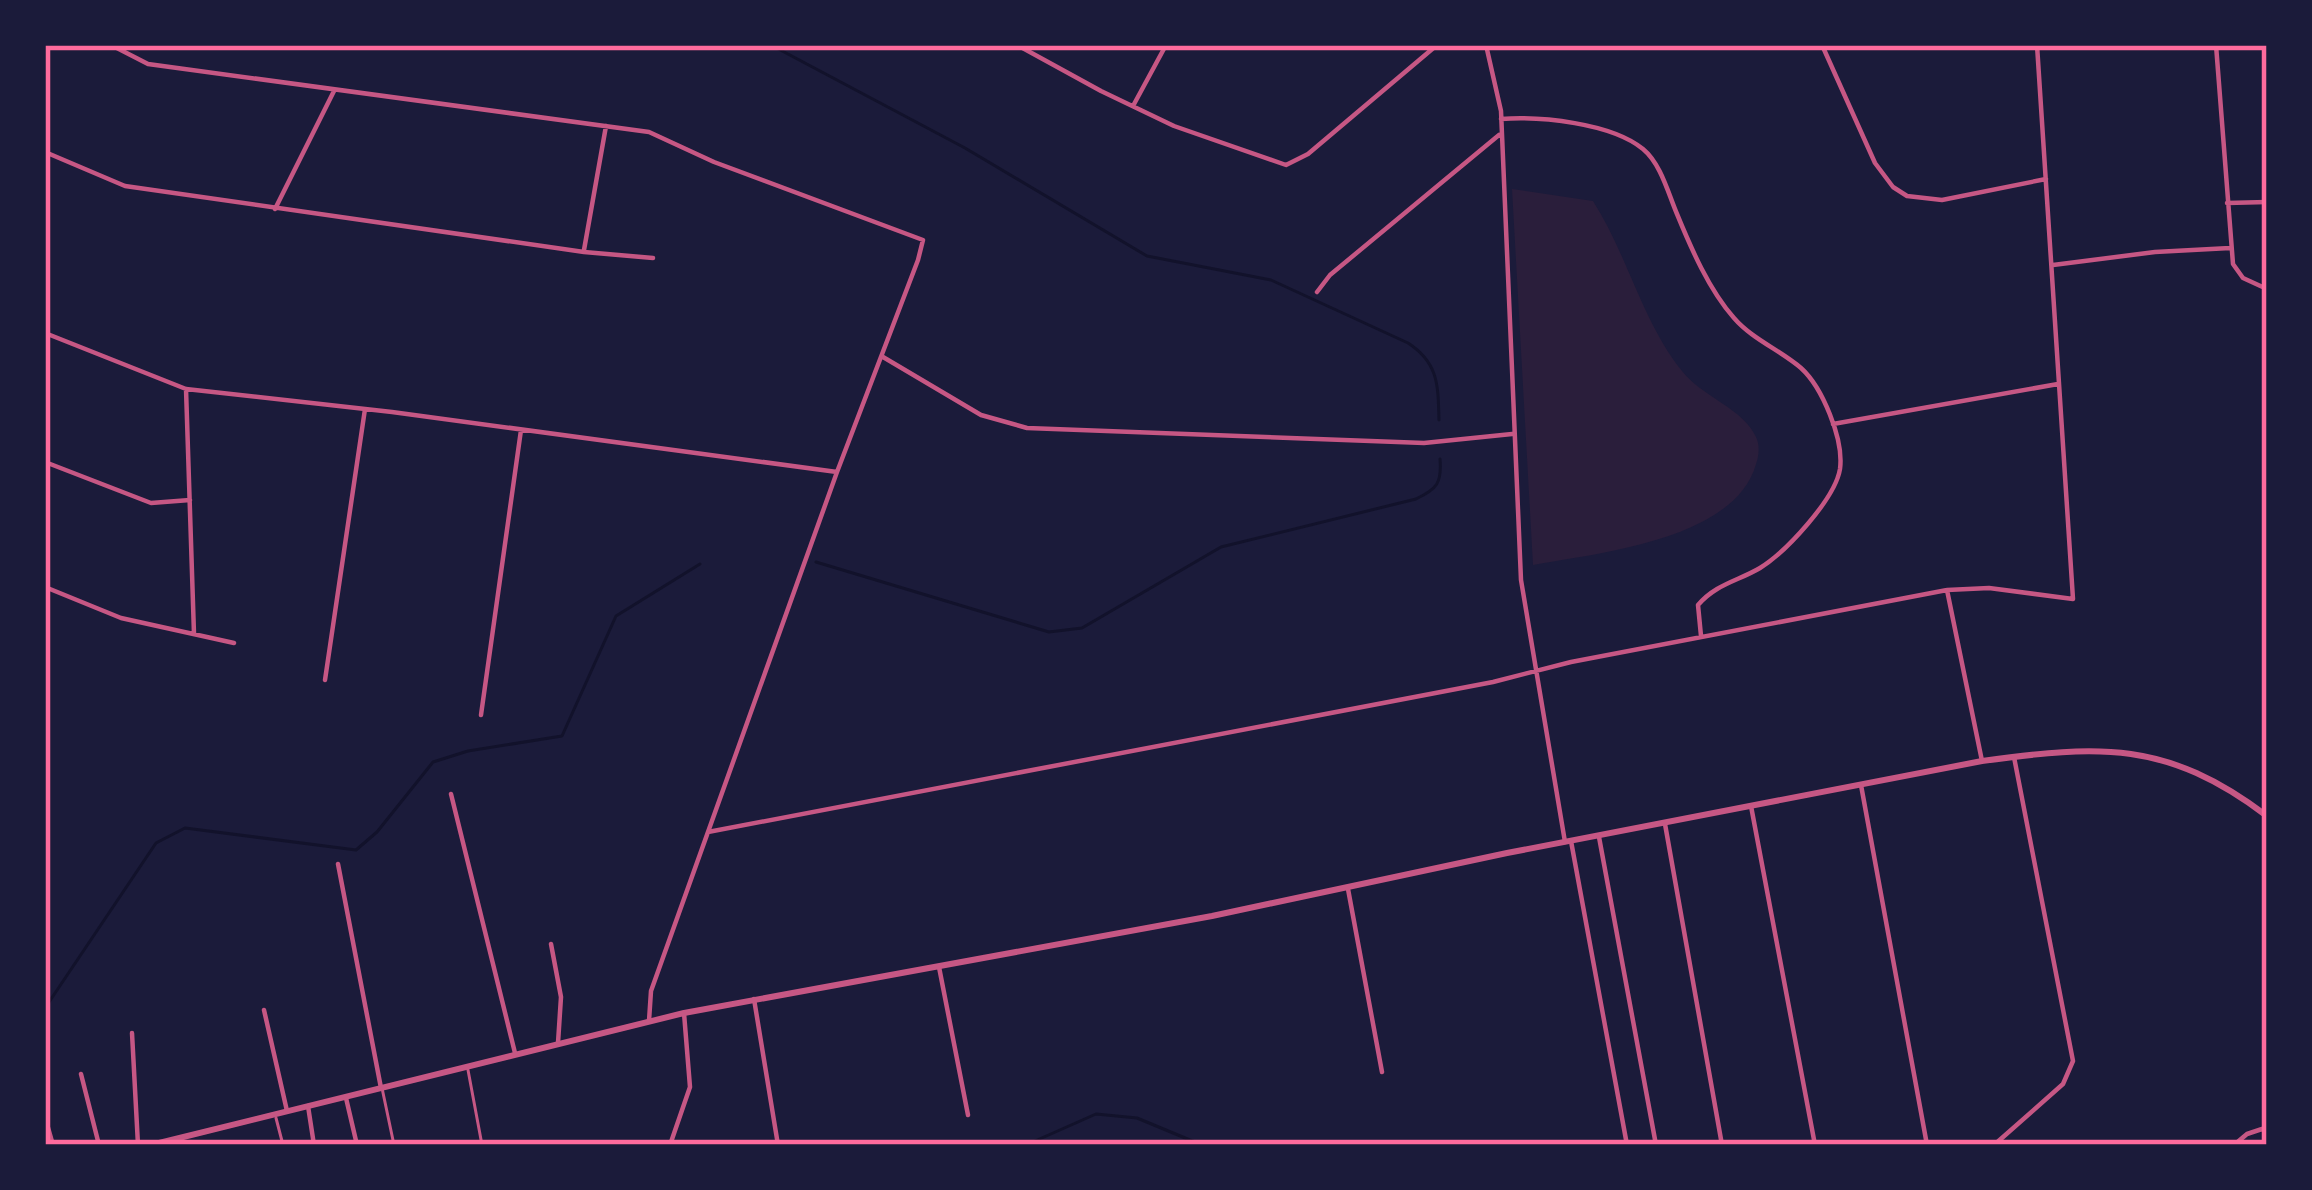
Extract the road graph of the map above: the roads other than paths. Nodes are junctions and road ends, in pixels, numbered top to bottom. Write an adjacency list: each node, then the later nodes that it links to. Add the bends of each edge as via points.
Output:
1 (111, 45): 9 (street, via 148,64)
2 (1017, 45): 10 (street)
3 (1166, 45): 10 (street)
4 (1437, 45): 10 (street, via 1286,165)
5 (1486, 45): 11 (street)
6 (1822, 45): 15 (street, via 1875,163 1906,196 1942,200)
7 (2037, 45): 15 (street)
8 (2216, 45): 17 (street)
9 (334, 91): 12 (street); 18 (street)
10 (1133, 106)
11 (1501, 118): 13 (street); 30 (street, via 1564,121 1647,152 1725,306 1805,371)
12 (606, 126): 20 (street); 26 (street, via 649,132 922,239)
13 (1502, 133): 24 (street); 32 (street)
14 (45, 152): 18 (street, via 124,186)
15 (2047, 179): 22 (street)
16 (2267, 202): 17 (street)
17 (2227, 203): 19 (street)
18 (275, 208): 20 (street)
19 (2230, 248): 22 (street); 23 (street, via 2243,278)
20 (584, 252): 21 (street)
21 (653, 258)
22 (2053, 265): 27 (street)
23 (2267, 289)
24 (1317, 292)
25 (45, 333): 28 (street)
26 (883, 357): 32 (street, via 980,415 1027,428 1424,443); 34 (street)
27 (2058, 384): 30 (street); 37 (street, via 2073,599)
28 (186, 389): 29 (street); 35 (street)
29 (365, 409): 31 (street); 42 (street)
30 (1832, 424): 39 (street, via 1840,468 1834,486 1784,550 1708,593 1698,605)
31 (520, 430): 34 (street); 43 (street)
32 (1514, 434): 41 (street)
33 (45, 462): 35 (street, via 151,502)
34 (837, 472): 51 (street)
35 (190, 500): 38 (street)
36 (45, 587): 38 (street, via 121,618)
37 (1947, 590): 39 (street); 45 (street)
38 (194, 634): 40 (street)
39 (1701, 636): 41 (street)
40 (234, 643)
41 (1534, 673): 51 (street); 53 (street)
42 (325, 680)
43 (482, 715)
44 (2014, 757): 45 (street); 49 (street, via 2084,749 2150,756 2193,770); 92 (street, via 2073,1061 2063,1084)
45 (1982, 761): 46 (street)
46 (1861, 785): 48 (street); 91 (street)
47 (452, 794): 64 (street)
48 (1751, 806): 50 (street); 90 (street)
49 (2267, 816)
50 (1665, 824): 52 (street); 89 (street)
51 (708, 832): 61 (street, via 651,991)
52 (1599, 837): 53 (street); 88 (street)
53 (1568, 842): 55 (street); 87 (street)
54 (338, 864): 68 (street)
55 (1348, 890): 57 (street); 66 (street)
56 (550, 944): 63 (street, via 561,998)
57 (939, 967): 58 (street); 73 (street)
58 (754, 998): 60 (street); 86 (street)
59 (264, 1010): 71 (street)
60 (684, 1013): 61 (street); 85 (street, via 690,1087)
61 (650, 1021): 63 (street)
62 (132, 1033): 78 (street)
63 (558, 1042): 64 (street)
64 (515, 1053): 65 (street)
65 (467, 1066): 68 (street); 84 (lane)
66 (1382, 1072)
67 (81, 1074): 77 (street)
68 (381, 1088): 69 (street); 83 (lane)
69 (345, 1096): 70 (street); 82 (street)
70 (308, 1106): 71 (street); 81 (street)
71 (286, 1111): 72 (street)
72 (275, 1114): 79 (street); 80 (lane)
73 (968, 1115)
74 (45, 1117): 76 (street)
75 (2267, 1132): 93 (street)
76 (53, 1145)
77 (99, 1145)
78 (138, 1145)
79 (151, 1145)
80 (284, 1145)
81 (314, 1145)
82 (357, 1145)
83 (394, 1145)
84 (482, 1145)
85 (670, 1145)
86 (778, 1145)
87 (1627, 1145)
88 (1657, 1145)
89 (1723, 1145)
90 (1815, 1145)
91 (1927, 1145)
92 (1994, 1145)
93 (2234, 1145)

